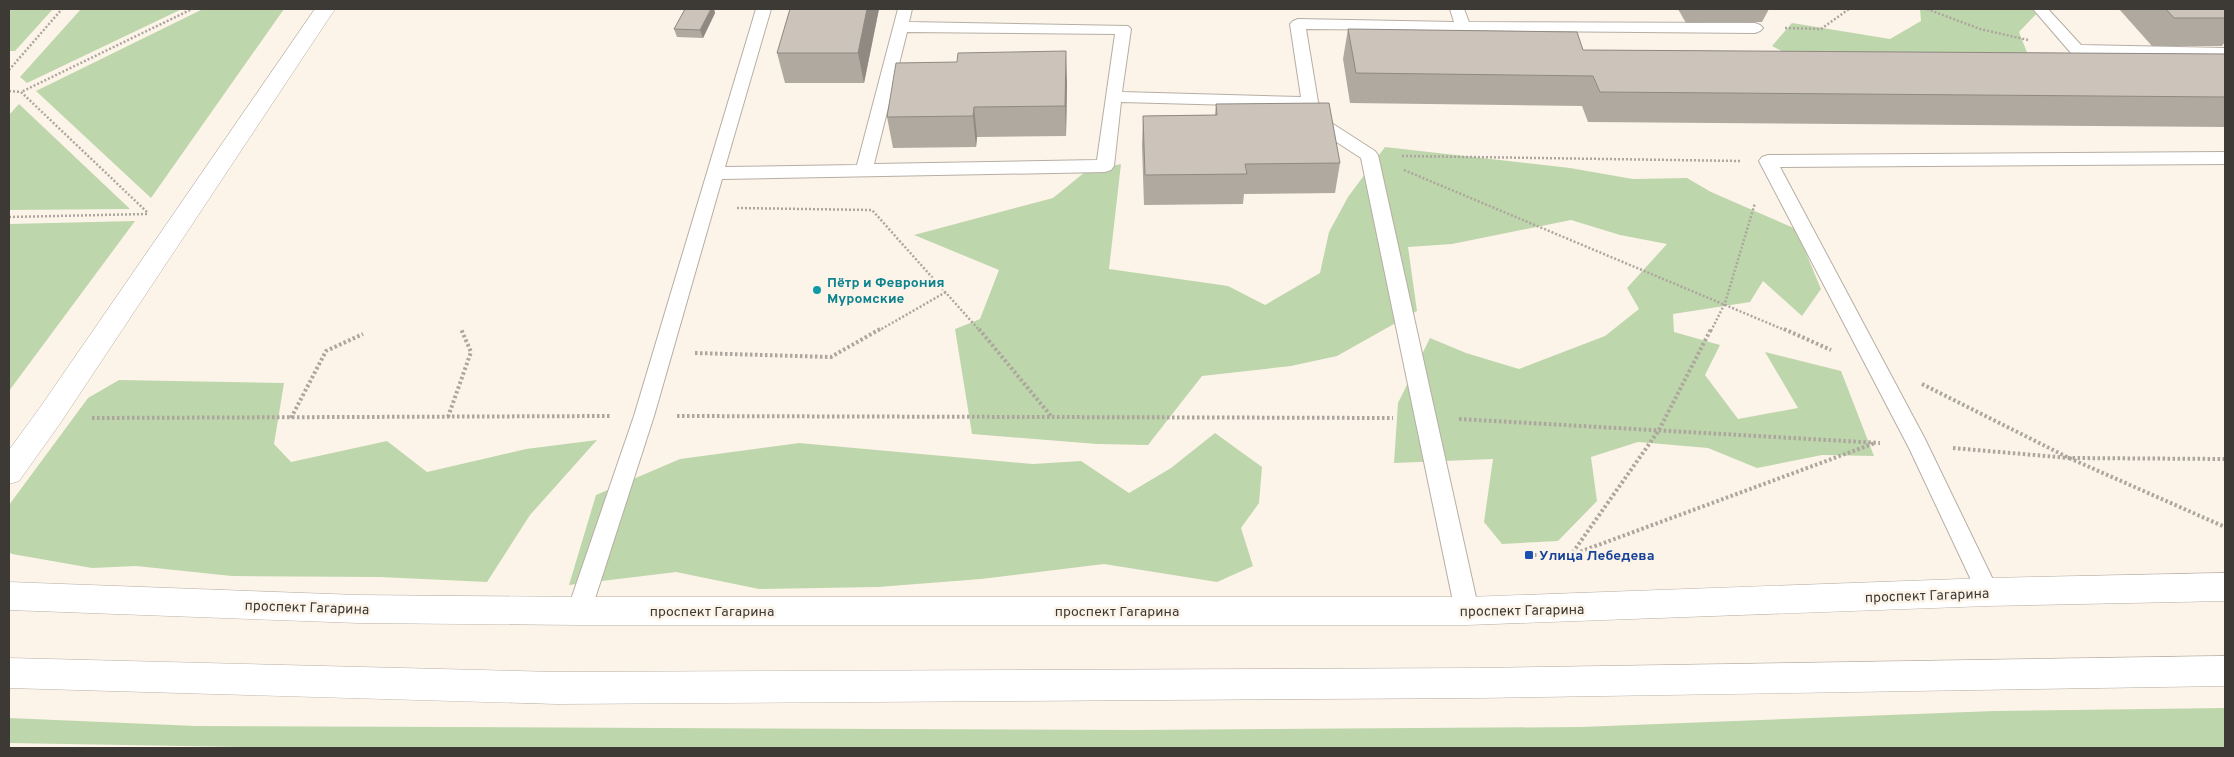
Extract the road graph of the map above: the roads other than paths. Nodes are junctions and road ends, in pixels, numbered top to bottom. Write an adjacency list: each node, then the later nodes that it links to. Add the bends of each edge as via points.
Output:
1 (325, 9): 16 (main road)
2 (763, 9): 15 (lane)
3 (905, 9): 7 (lane)
4 (1457, 9): 8 (lane)
5 (2040, 9): 10 (lane, via 2077,50)
6 (1297, 16): 8 (lane); 12 (lane)
7 (900, 27): 11 (lane, via 1123,29); 14 (lane)
8 (1463, 27): 9 (lane)
9 (1755, 28)
10 (2225, 53)
11 (1113, 97): 12 (lane); 14 (lane, via 1104,166)
12 (1310, 102): 21 (lane, via 1324,126 1369,155)
13 (2225, 158): 18 (lane, via 1768,161 1918,445)
14 (864, 170): 15 (lane)
15 (715, 173): 20 (lane, via 644,416)
16 (9, 472)
17 (2225, 587): 18 (main road, проспект Гагарина)
18 (1988, 592): 21 (main road, проспект Гагарина)
19 (9, 596): 20 (main road, проспект Гагарина, via 358,609)
20 (579, 611): 21 (main road, проспект Гагарина)
21 (1467, 612)
22 (2225, 671): 23 (main road, via 1478,683 567,688)
23 (9, 673)

